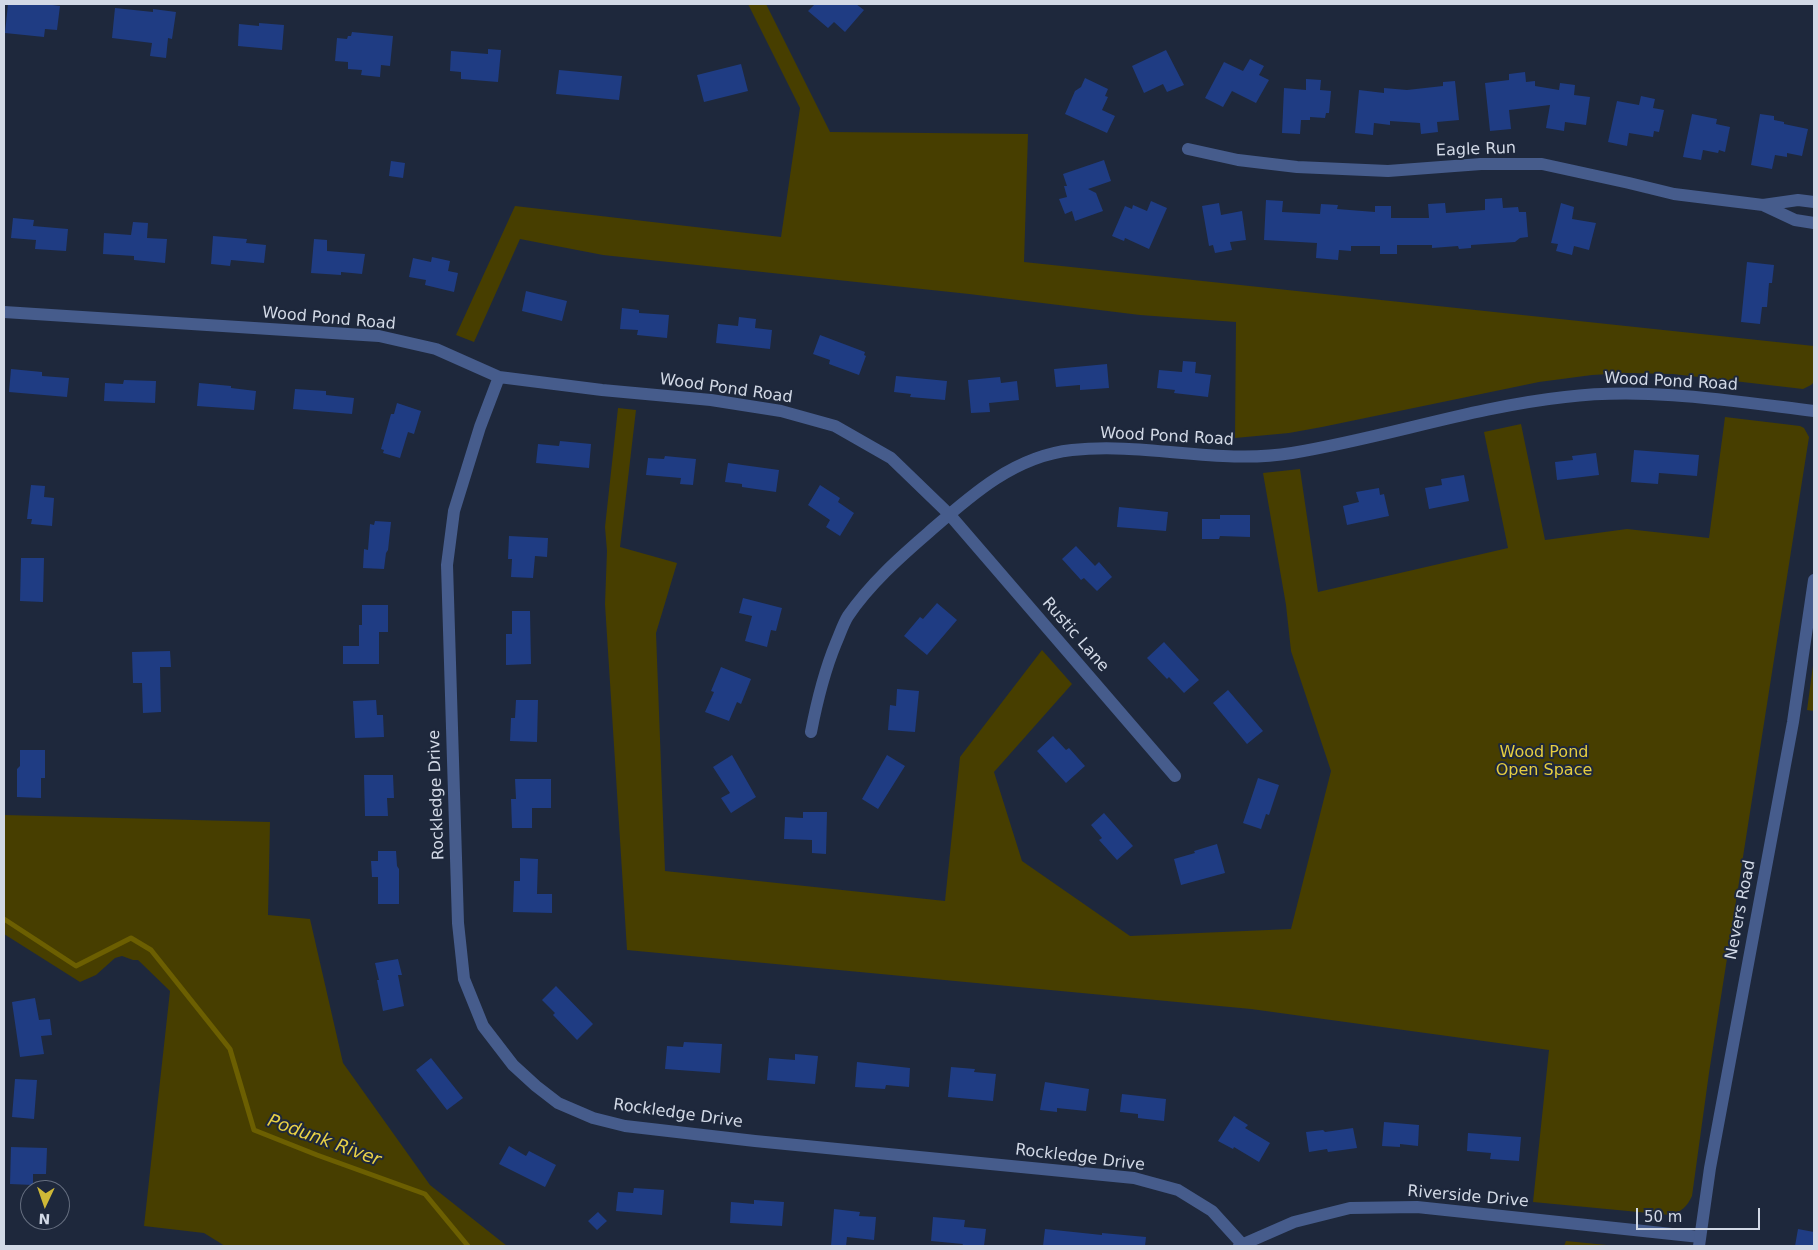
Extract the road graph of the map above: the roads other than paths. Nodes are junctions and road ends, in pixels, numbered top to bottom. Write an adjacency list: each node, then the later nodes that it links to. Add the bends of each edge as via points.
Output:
1 (1188, 149): 3 (street, Eagle Run, via 1238,160 1297,167 1388,171 1481,164 1542,164 1674,194)
2 (1814, 202): 3 (street, Eagle Run, via 1798,200)
3 (1763, 205): 4 (street, Eagle Run, via 1795,220)
4 (1814, 223)
5 (4, 312): 6 (street, Wood Pond Road, via 379,336 436,349)
6 (499, 377): 8 (street, Wood Pond Road, via 711,400 781,411 835,426 891,458); 13 (street, Rockledge Drive, via 454,511 447,564 458,923 464,979 483,1026 513,1065 558,1103 593,1118 625,1126 1134,1178 1178,1190 1212,1211)
7 (1814, 411): 8 (street, Wood Pond Road, via 1624,393 1565,396 1500,407 1327,448 1268,457 1204,456 1136,448 1070,450 1009,470)
8 (949, 514): 10 (street, via 887,569 847,618 818,694); 11 (street, Rustic Lane)
9 (1814, 580): 12 (street, Nevers Road, via 1793,722)
10 (811, 732)
11 (1175, 776)
12 (1699, 1241): 13 (street, Riverside Drive, via 1407,1207 1350,1208 1294,1222)
13 (1240, 1245)

